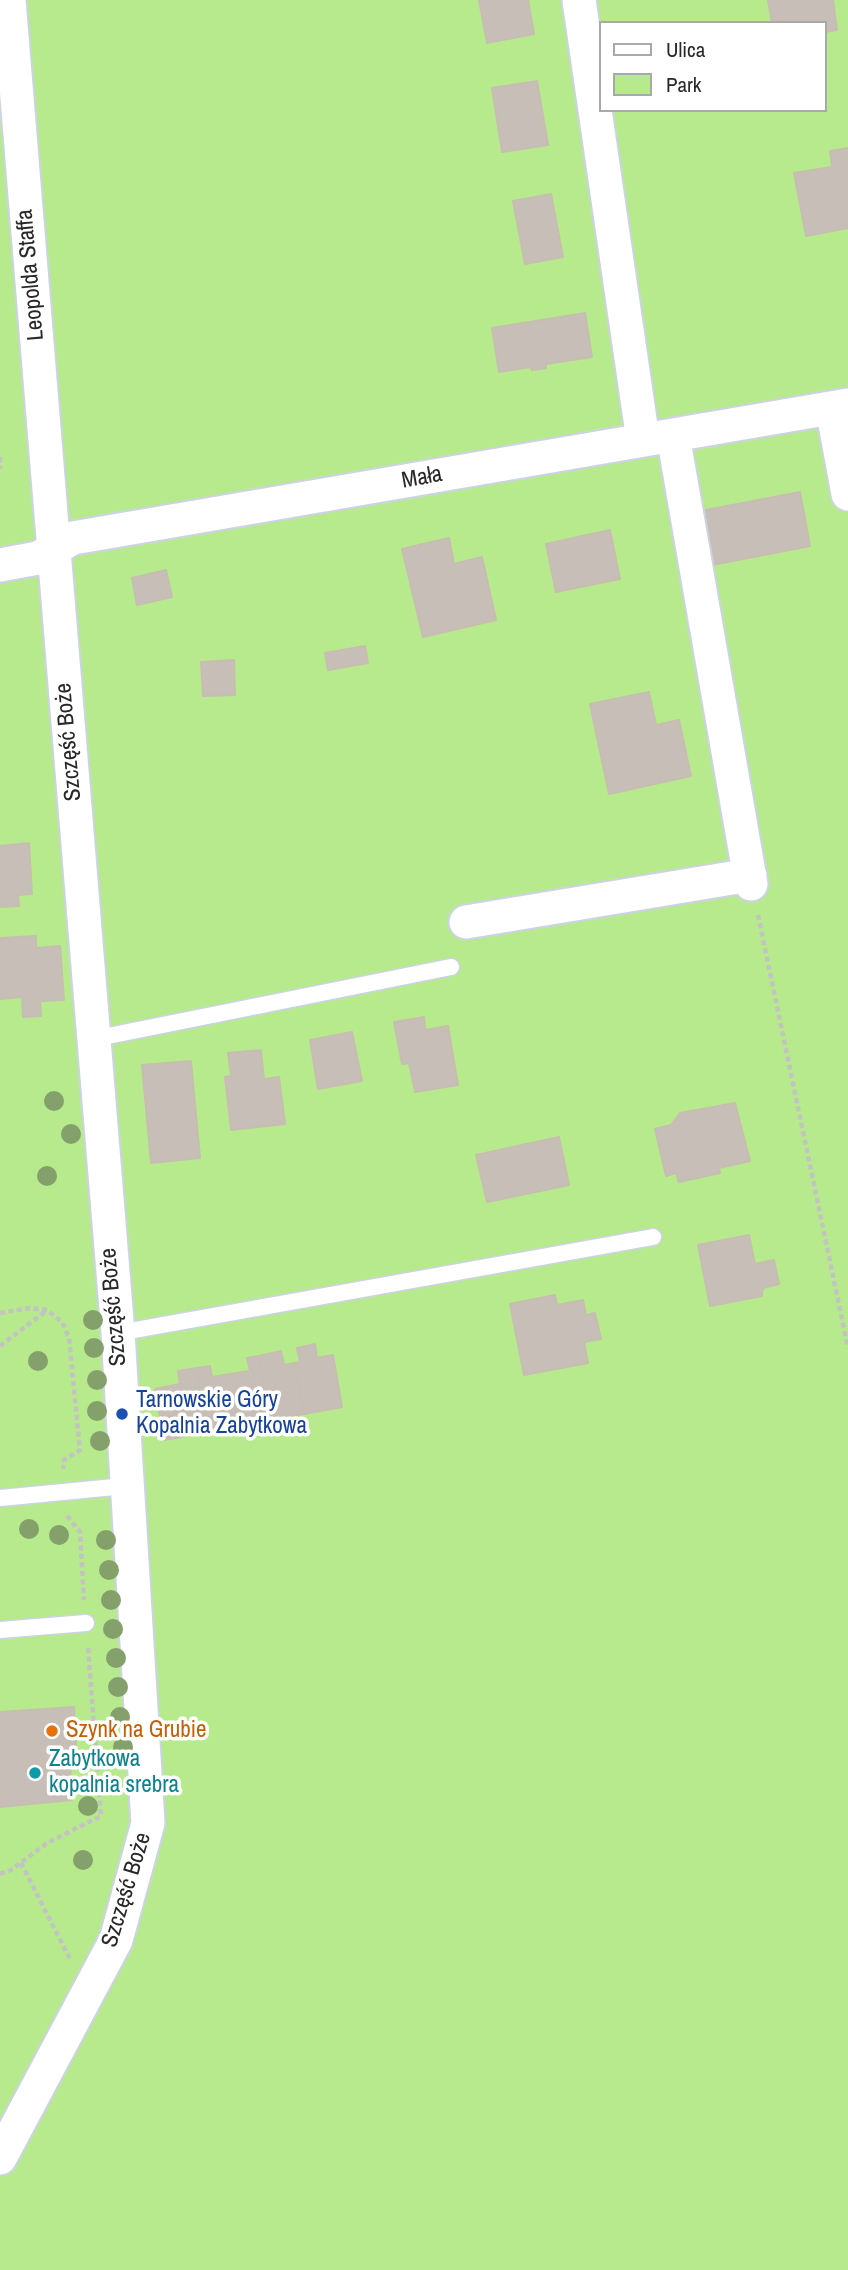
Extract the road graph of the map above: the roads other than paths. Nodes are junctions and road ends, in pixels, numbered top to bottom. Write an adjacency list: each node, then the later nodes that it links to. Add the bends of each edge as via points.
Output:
1 (9, 0): 6 (street, Leopolda Staffa)
2 (579, 0): 4 (street)
3 (840, 407): 4 (street, Mała); 5 (street)
4 (658, 437): 6 (street, Mała, via 73,538); 8 (street, via 750,879)
5 (848, 494)
6 (54, 550): 7 (street, Mała); 10 (street, Szczęść Boże)
7 (0, 565)
8 (466, 922)
9 (451, 967): 10 (lane)
10 (93, 1039): 12 (street, Szczęść Boże)
11 (653, 1237): 12 (lane)
12 (118, 1333): 13 (street, Szczęść Boże)
13 (125, 1486): 14 (lane); 17 (street, Szczęść Boże, via 148,1823 116,1940)
14 (0, 1497)
15 (86, 1623): 16 (lane)
16 (0, 1630)
17 (0, 2158)

